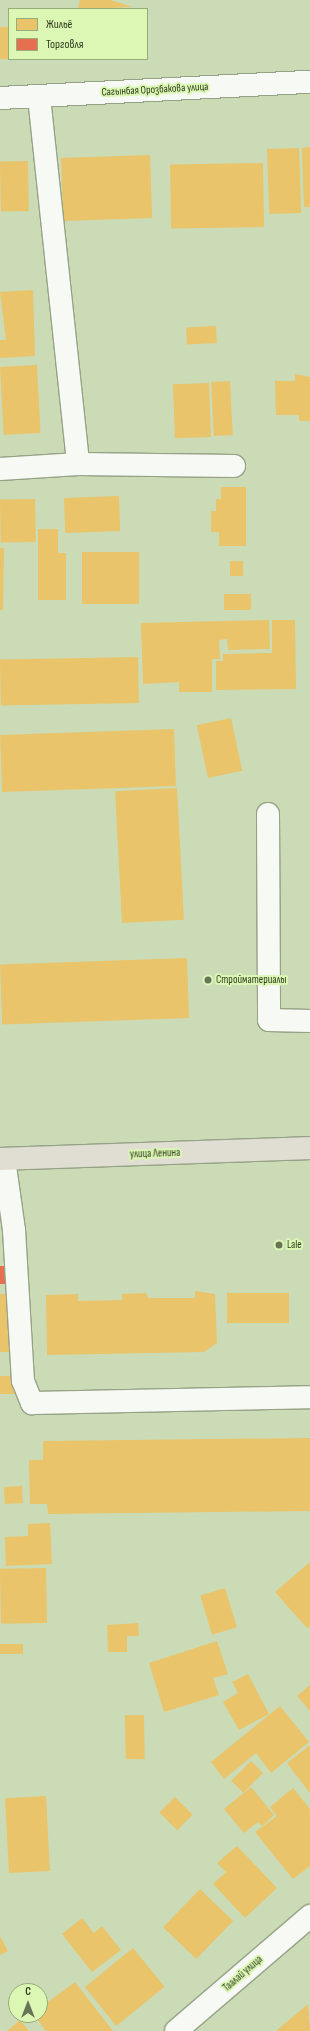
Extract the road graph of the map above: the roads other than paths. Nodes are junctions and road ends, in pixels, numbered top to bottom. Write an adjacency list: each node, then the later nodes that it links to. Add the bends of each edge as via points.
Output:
1 (310, 82): 2 (street, Сагынбая Орозбакова улица)
2 (39, 97): 3 (street, Сагынбая Орозбакова улица); 4 (street)
3 (0, 98)
4 (78, 464): 5 (street); 6 (street)
5 (234, 466)
6 (0, 469)
7 (268, 814): 8 (street, via 269,1020)
8 (310, 1021)
9 (310, 1148): 10 (main road, улица Ленина)
10 (2, 1159): 11 (street, via 14,1230 23,1381 32,1402)
11 (310, 1397)
12 (310, 1916): 13 (street, Таалай улица)
13 (176, 2031)

